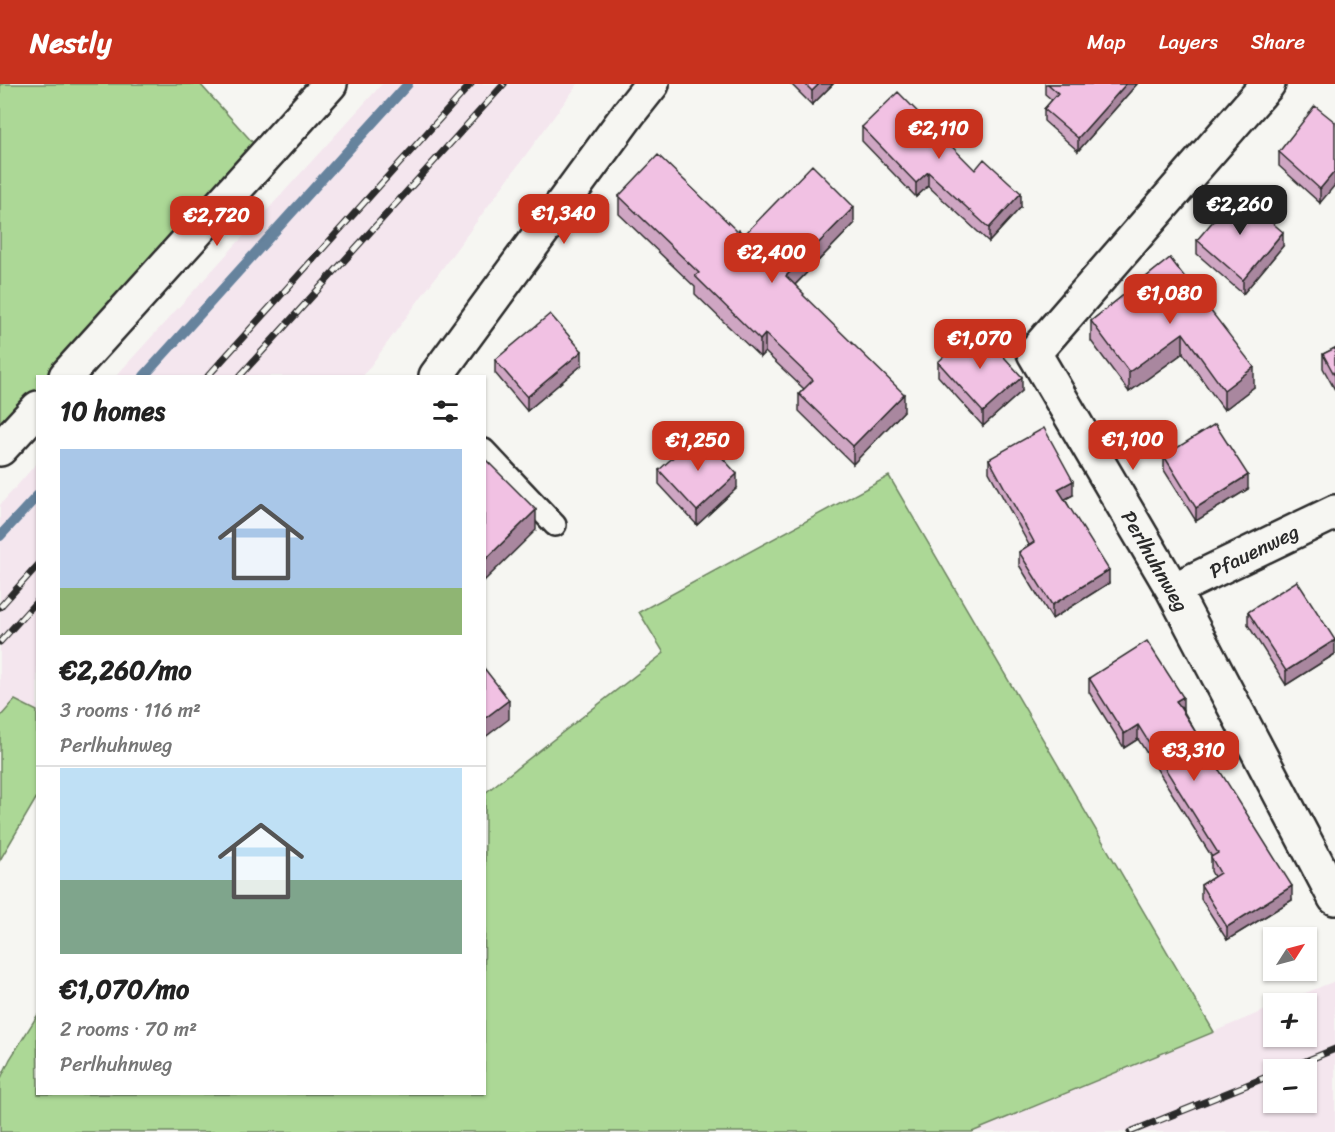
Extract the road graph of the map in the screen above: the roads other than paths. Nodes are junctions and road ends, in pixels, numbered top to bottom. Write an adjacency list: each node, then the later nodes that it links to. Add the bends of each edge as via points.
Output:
1 (330, 84): 4 (street)
2 (652, 84): 5 (street)
3 (1268, 84): 11 (street, Perlhuhnweg, via 1034,353)
4 (67, 375)
5 (437, 375)
6 (36, 410): 7 (street)
7 (0, 449)
8 (486, 452): 10 (lane)
9 (1335, 512): 11 (street, Pfauenweg)
10 (555, 525)
11 (1173, 590): 12 (street, Perlhuhnweg)
12 (1335, 898)

